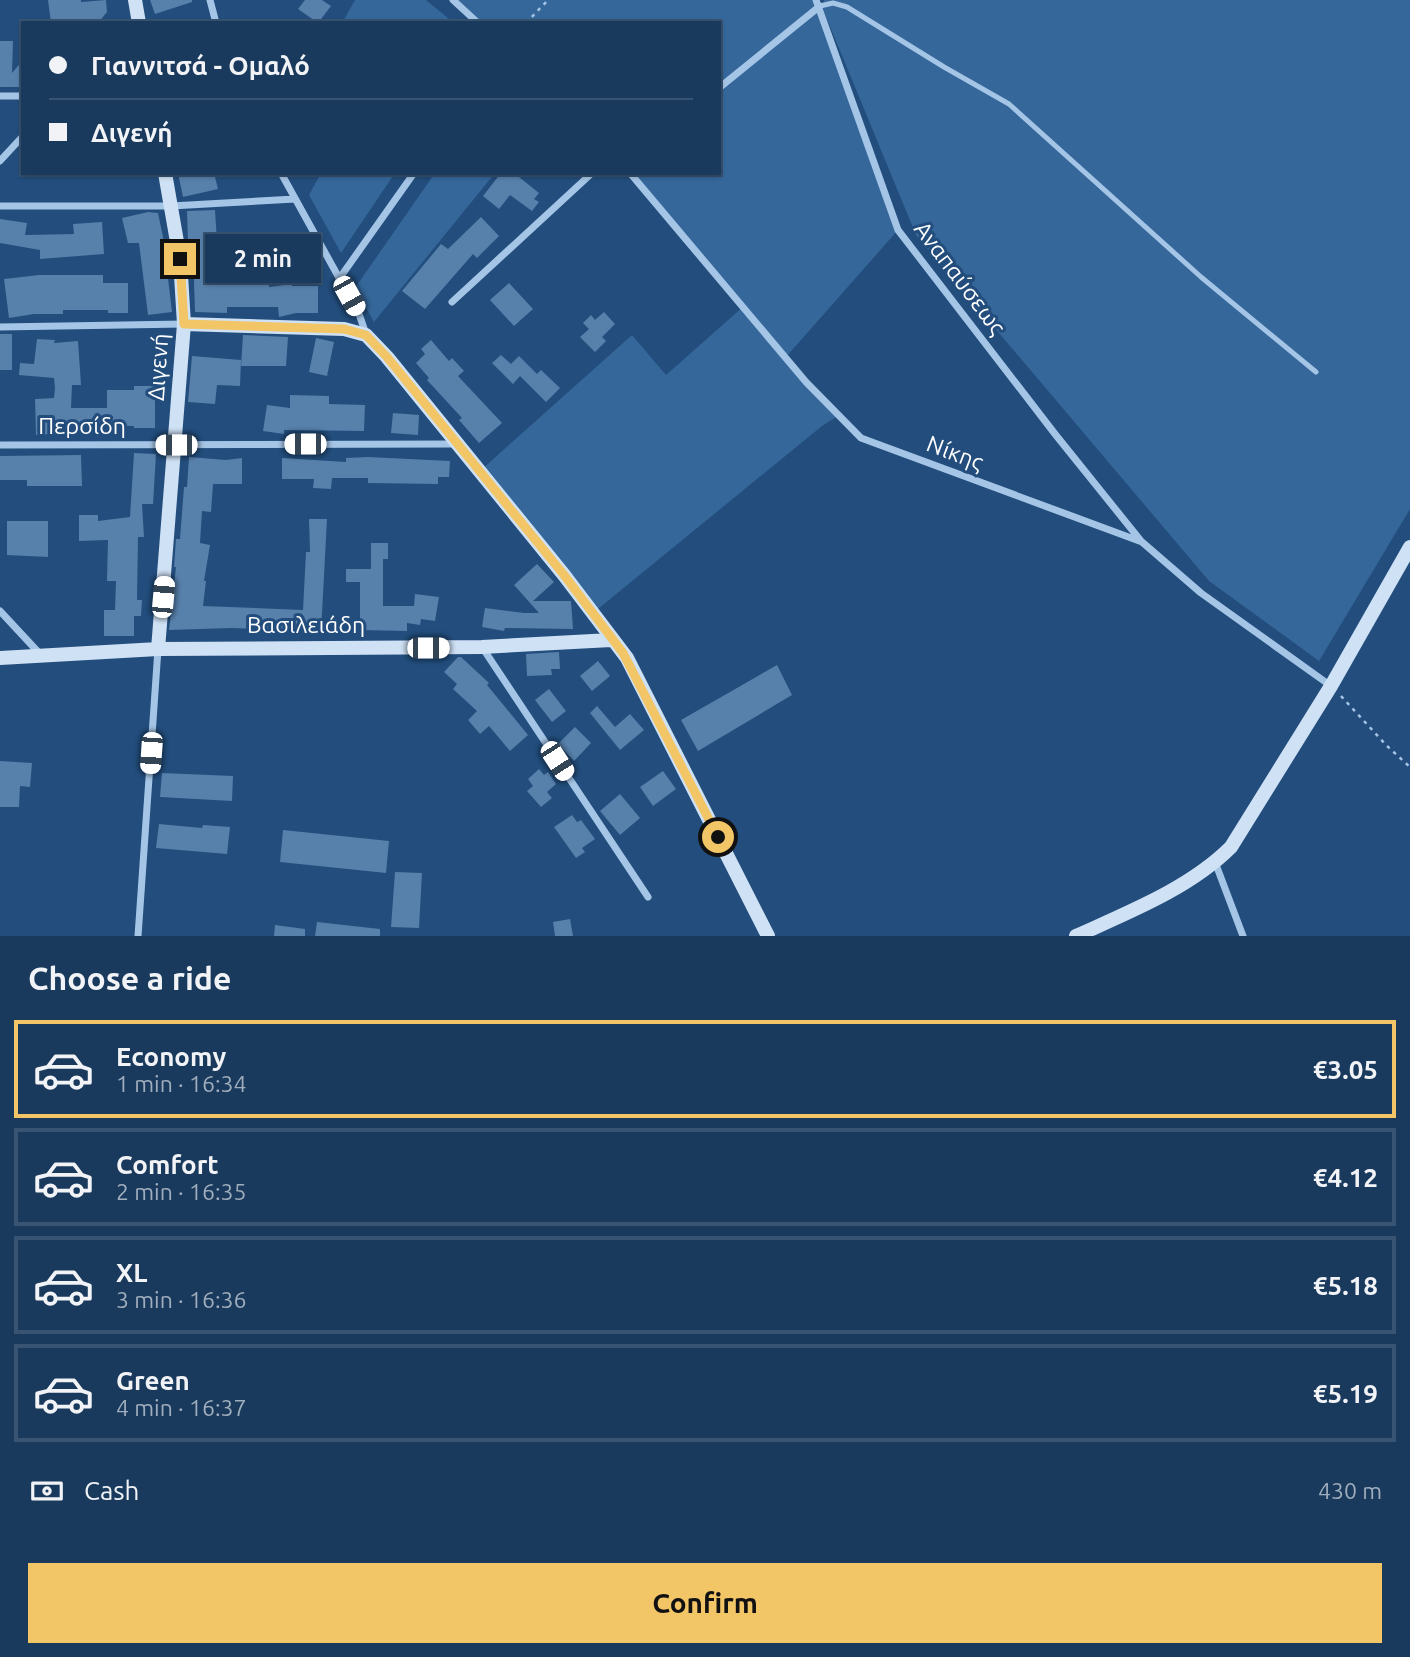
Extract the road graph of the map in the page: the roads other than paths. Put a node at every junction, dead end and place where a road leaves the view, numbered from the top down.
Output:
1 (135, 0) edge
2 (210, 0) edge
3 (453, 0) edge
4 (818, 3) edge
5 (136, 21) edge
6 (215, 21) edge
7 (476, 21) edge
8 (721, 86) edge
9 (0, 96) edge
10 (21, 96) edge
11 (21, 138) edge
12 (0, 161) edge
13 (165, 175) edge
14 (282, 175) edge
15 (413, 175) edge
16 (590, 175) edge
17 (632, 175) edge
18 (295, 200) junction
19 (0, 206) edge
20 (171, 206) junction
21 (339, 279) junction
22 (452, 302) dead end
23 (184, 324) junction
24 (0, 327) edge
25 (366, 335) junction
26 (1316, 372) dead end
27 (459, 444) junction
28 (176, 445) junction
29 (0, 446) edge
30 (1142, 542) junction
31 (1410, 547) edge
32 (0, 611) edge
33 (611, 640) junction
34 (482, 648) junction
35 (158, 649) junction
36 (42, 656) junction
37 (0, 658) edge
38 (1331, 687) junction
39 (1216, 862) junction
40 (648, 897) dead end
41 (138, 936) edge
42 (768, 936) edge
43 (1076, 936) edge
44 (1242, 936) edge

1 - 5 street
2 - 6 street
3 - 7 street
4 - 8 street
4 - 26 lane
4 - 30 street, Αναπαύσεως
9 - 10 street
11 - 12 street
13 - 20 street, Διγενή
14 - 18 street
15 - 21 street
16 - 22 street
17 - 30 street, Νίκης
18 - 20 street
18 - 21 street
19 - 20 street
20 - 23 street, Διγενή
21 - 25 street
23 - 24 street
23 - 25 street
23 - 28 street, Διγενή
25 - 27 street
27 - 28 street, Περσίδη
27 - 33 street
28 - 29 street, Περσίδη
28 - 35 street, Διγενή
30 - 38 street, Νίκης
31 - 38 street
32 - 36 street
33 - 34 street, Βασιλειάδη
33 - 42 street
34 - 35 street, Βασιλειάδη
34 - 40 street
35 - 36 street, Βασιλειάδη
35 - 41 street
36 - 37 street, Βασιλειάδη
38 - 39 street
39 - 43 street
39 - 44 street

